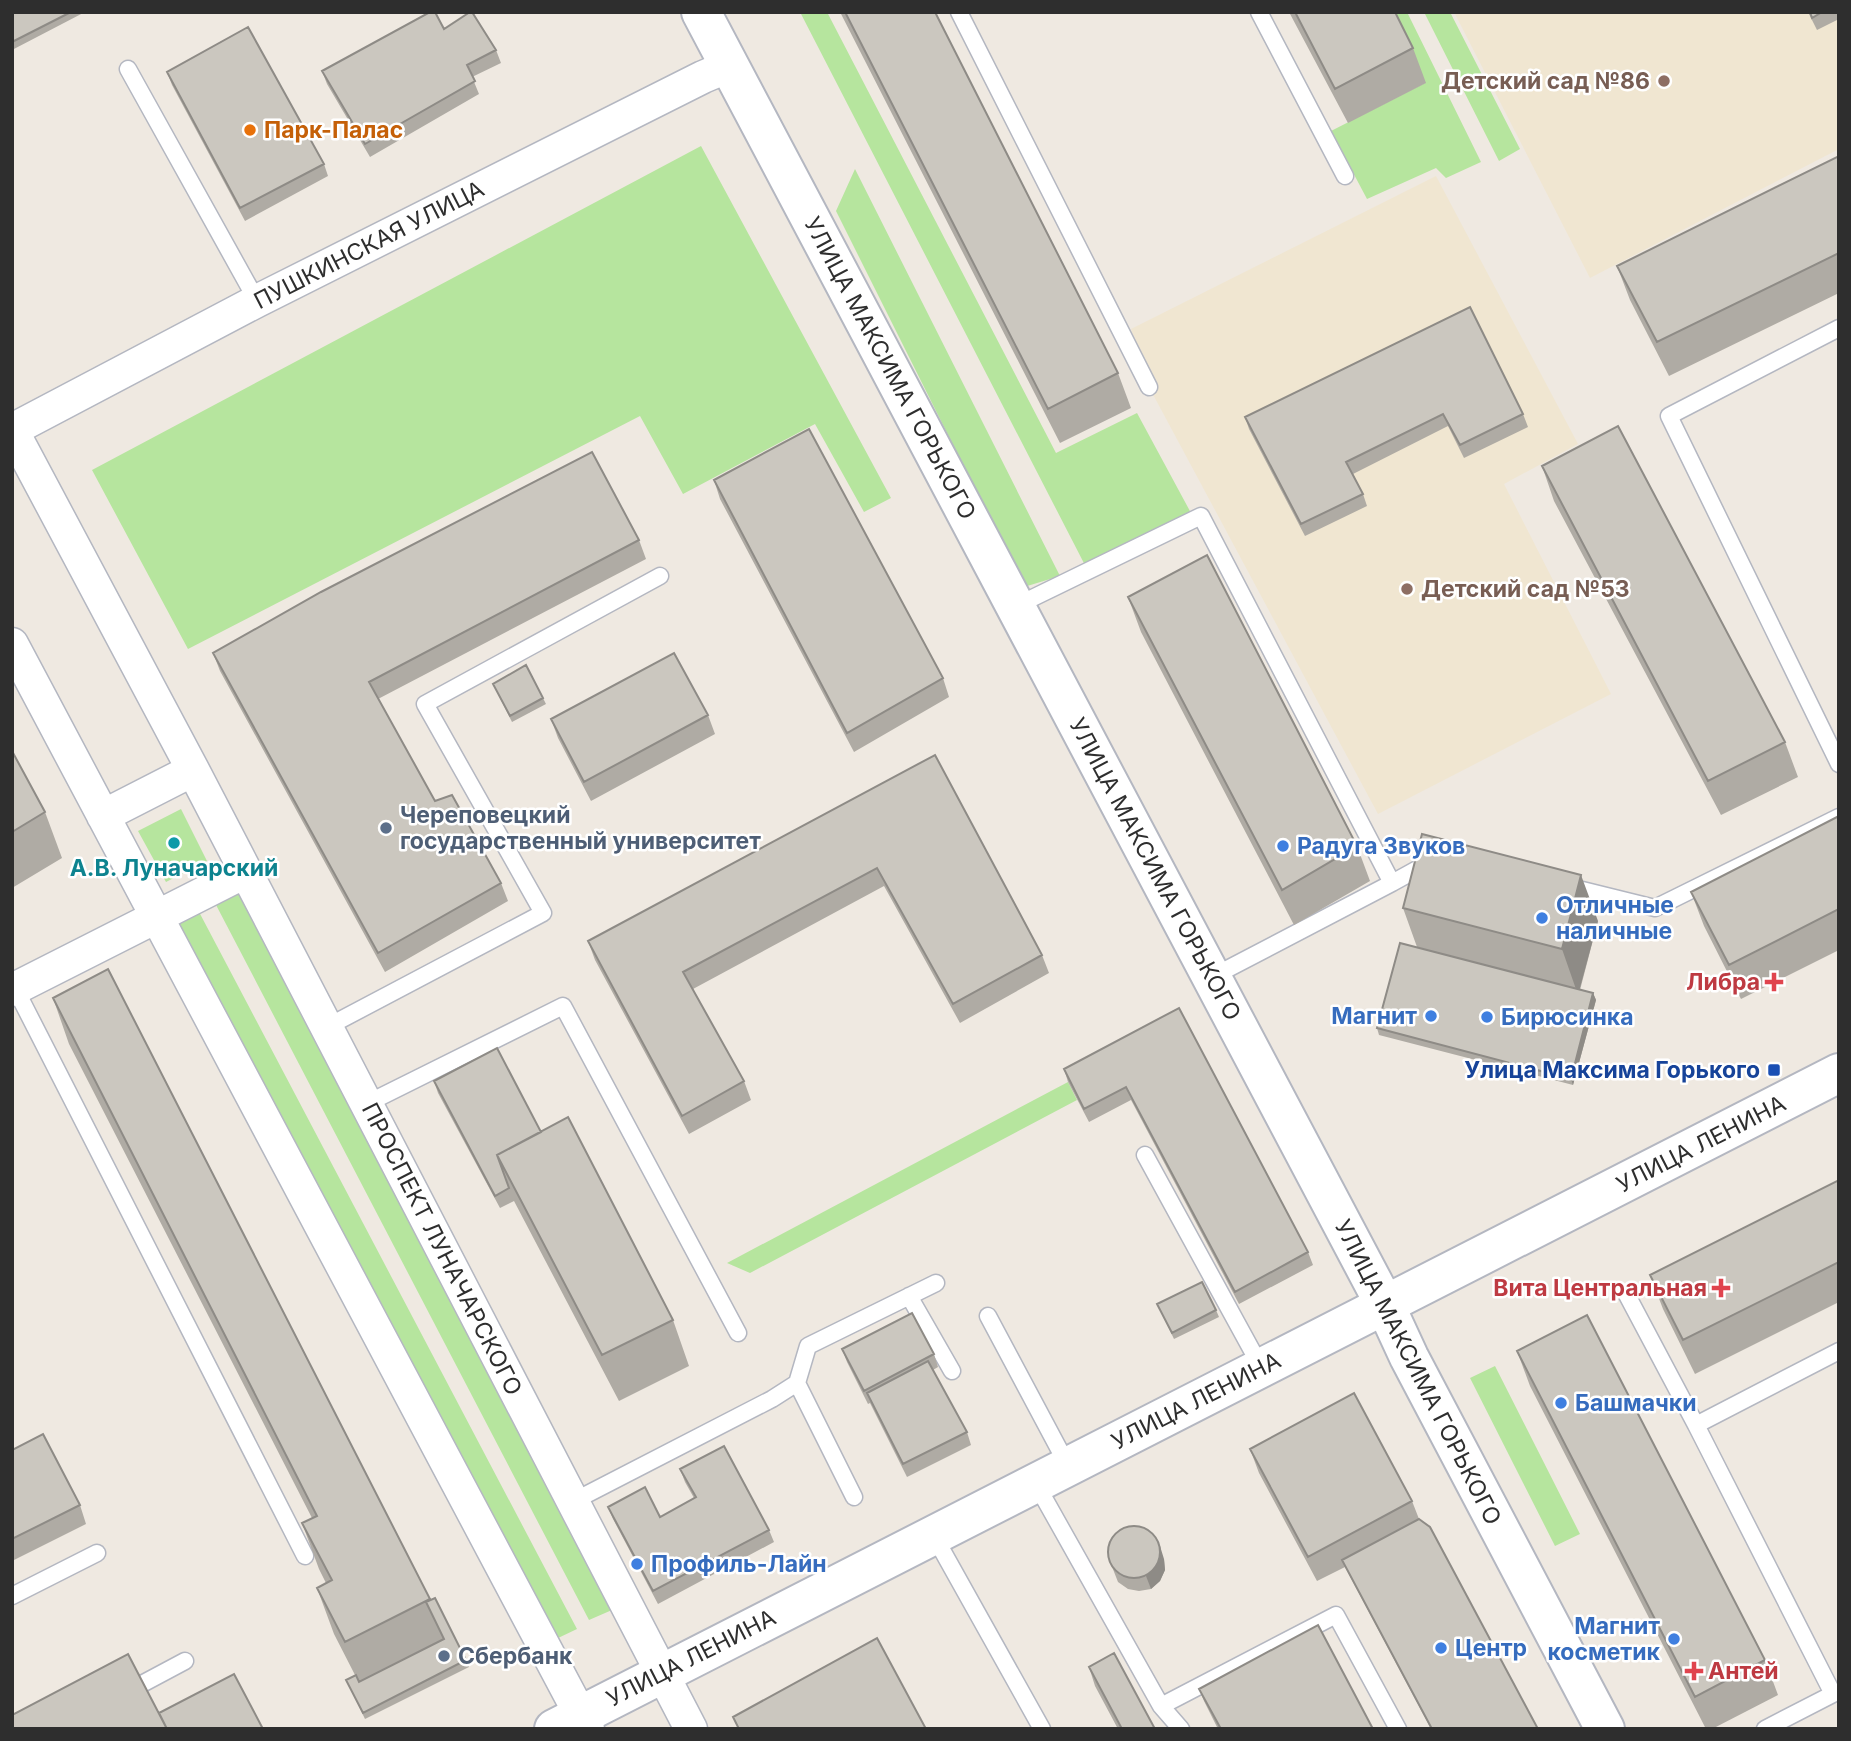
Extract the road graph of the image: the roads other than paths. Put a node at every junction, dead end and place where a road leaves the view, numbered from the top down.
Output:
1 (701, 12) edge
2 (958, 12) edge
3 (1259, 12) edge
4 (729, 66) junction
5 (128, 69) dead end
6 (1345, 176) dead end
7 (257, 301) junction
8 (1839, 328) edge
9 (1149, 387) dead end
10 (12, 430) edge
11 (660, 576) dead end
12 (1016, 606) junction
13 (12, 644) edge
14 (1839, 764) edge
15 (193, 770) junction
16 (103, 816) junction
17 (1839, 817) edge
18 (1443, 856) edge
19 (245, 872) junction
20 (1549, 882) edge
21 (1392, 883) junction
22 (157, 918) junction
23 (1212, 977) junction
24 (13, 987) edge
25 (327, 1027) junction
26 (1839, 1073) edge
27 (366, 1104) junction
28 (1145, 1155) dead end
29 (936, 1283) dead end
30 (1627, 1295) dead end
31 (909, 1296) junction
32 (1385, 1305) junction
33 (988, 1316) dead end
34 (737, 1333) dead end
35 (1839, 1351) edge
36 (1261, 1367) junction
37 (952, 1371) dead end
38 (797, 1384) junction
39 (1696, 1425) junction
40 (1068, 1466) junction
41 (1035, 1482) junction
42 (854, 1497) dead end
43 (572, 1502) junction
44 (933, 1534) junction
45 (96, 1553) dead end
46 (305, 1556) edge
47 (12, 1596) edge
48 (185, 1661) dead end
49 (661, 1673) junction
50 (117, 1698) edge
51 (1161, 1706) junction
52 (574, 1724) edge
53 (691, 1729) edge
54 (1042, 1729) edge
55 (1181, 1729) edge
56 (1398, 1729) edge
57 (1605, 1729) edge
58 (1765, 1729) edge

1 - 4 street, УЛИЦА МАКСИМА ГОРЬКОГО
2 - 9 lane
3 - 6 lane
4 - 7 street, ПУШКИНСКАЯ УЛИЦА
4 - 12 street, УЛИЦА МАКСИМА ГОРЬКОГО
5 - 7 lane
7 - 10 street, ПУШКИНСКАЯ УЛИЦА
8 - 14 lane
10 - 15 street, ПРОСПЕКТ ЛУНАЧАРСКОГО
11 - 25 lane
12 - 21 lane
12 - 23 street, УЛИЦА МАКСИМА ГОРЬКОГО
13 - 16 street
15 - 16 street
15 - 19 street, ПРОСПЕКТ ЛУНАЧАРСКОГО
16 - 22 street
17 - 20 lane
18 - 21 lane
19 - 22 street
19 - 25 street, ПРОСПЕКТ ЛУНАЧАРСКОГО
21 - 23 lane
22 - 24 street
22 - 52 street
23 - 32 street, УЛИЦА МАКСИМА ГОРЬКОГО
24 - 46 lane
25 - 27 street, ПРОСПЕКТ ЛУНАЧАРСКОГО
26 - 32 street, УЛИЦА ЛЕНИНА
27 - 34 lane
27 - 43 street, ПРОСПЕКТ ЛУНАЧАРСКОГО
28 - 36 lane
29 - 31 lane
30 - 39 lane
31 - 37 lane
31 - 38 lane
32 - 36 street, УЛИЦА ЛЕНИНА
32 - 57 street, УЛИЦА МАКСИМА ГОРЬКОГО
33 - 40 lane
35 - 39 lane
36 - 40 street, УЛИЦА ЛЕНИНА
38 - 42 lane
38 - 43 lane
39 - 58 lane
40 - 41 street, УЛИЦА ЛЕНИНА
41 - 44 street, УЛИЦА ЛЕНИНА
41 - 51 lane
43 - 49 street, ПРОСПЕКТ ЛУНАЧАРСКОГО
44 - 49 street, УЛИЦА ЛЕНИНА
44 - 54 lane
45 - 47 lane
48 - 50 lane
49 - 52 street, УЛИЦА ЛЕНИНА
49 - 53 street, ПРОСПЕКТ ЛУНАЧАРСКОГО
51 - 55 lane
51 - 56 lane

